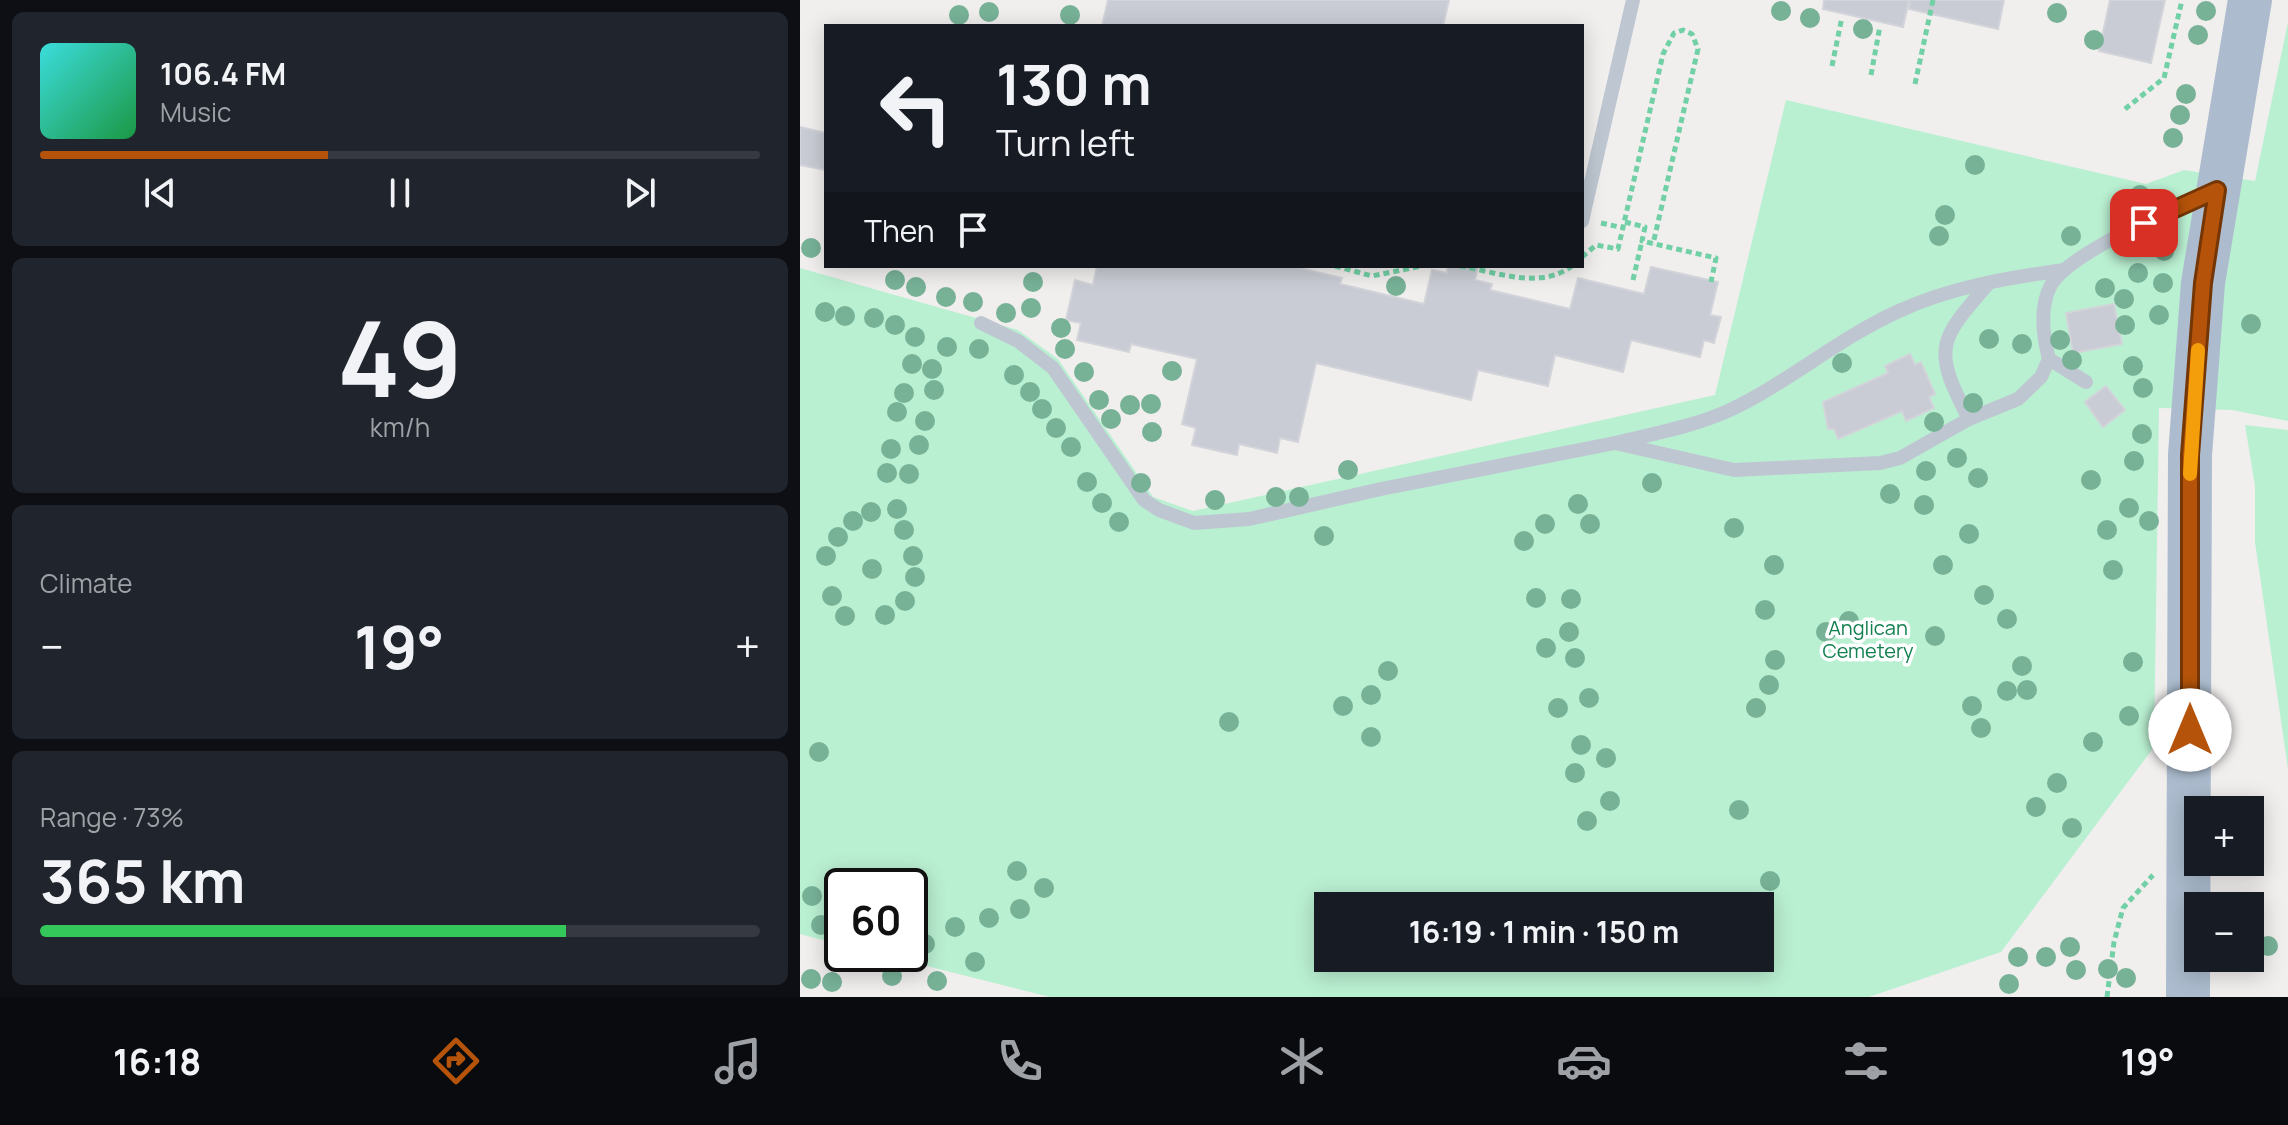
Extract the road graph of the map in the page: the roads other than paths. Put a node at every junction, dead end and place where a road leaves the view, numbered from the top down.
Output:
1 (1633, 0) edge
2 (2250, 0) edge
3 (2217, 190) junction
4 (1584, 212) edge
5 (2064, 270) junction
6 (1989, 282) junction
7 (981, 323) dead end
8 (2049, 359) junction
9 (2086, 382) dead end
10 (1969, 419) junction
11 (1615, 443) junction
12 (2188, 997) edge

1 - 4 lane
2 - 3 main road
3 - 5 lane
3 - 12 main road
5 - 6 lane
5 - 8 lane
6 - 10 lane
6 - 11 lane
7 - 11 lane
8 - 9 lane
8 - 10 lane
10 - 11 lane

